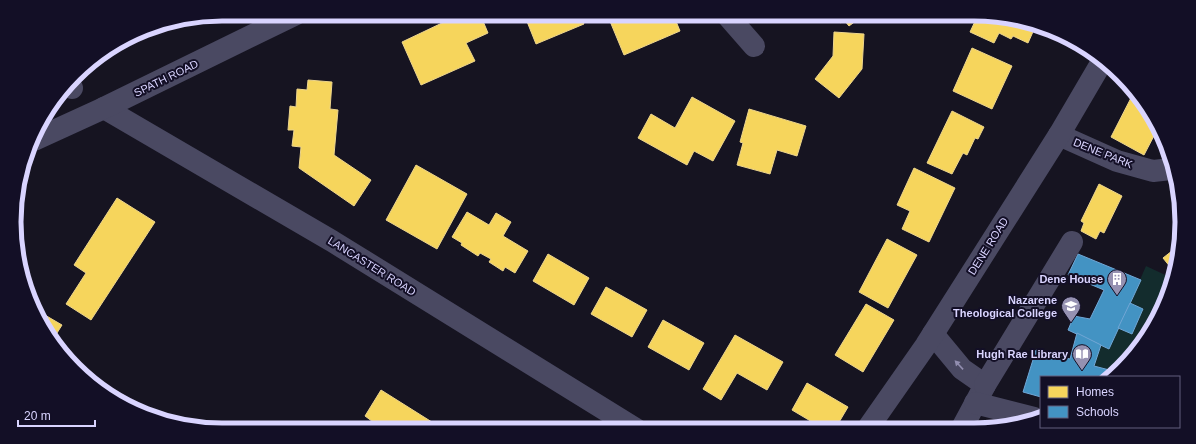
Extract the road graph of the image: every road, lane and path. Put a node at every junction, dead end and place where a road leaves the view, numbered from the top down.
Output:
1 (282, 21) edge
2 (732, 21) edge
3 (754, 46) dead end
4 (1100, 66) edge
5 (104, 108) junction
6 (1059, 135) junction
7 (40, 137) edge
8 (1168, 169) edge
9 (1072, 242) dead end
10 (933, 334) junction
11 (980, 394) junction
12 (1028, 415) edge
13 (626, 423) edge
14 (871, 423) edge
15 (965, 423) edge

1 - 5 street, SPATH ROAD
2 - 3 street
4 - 6 street, DENE ROAD
5 - 7 street, SPATH ROAD
5 - 13 street, LANCASTER ROAD
6 - 8 street, DENE PARK
6 - 10 street, DENE ROAD
9 - 11 street
11 -> 10 street
10 - 14 street, DENE ROAD
11 - 12 street
11 - 15 street

